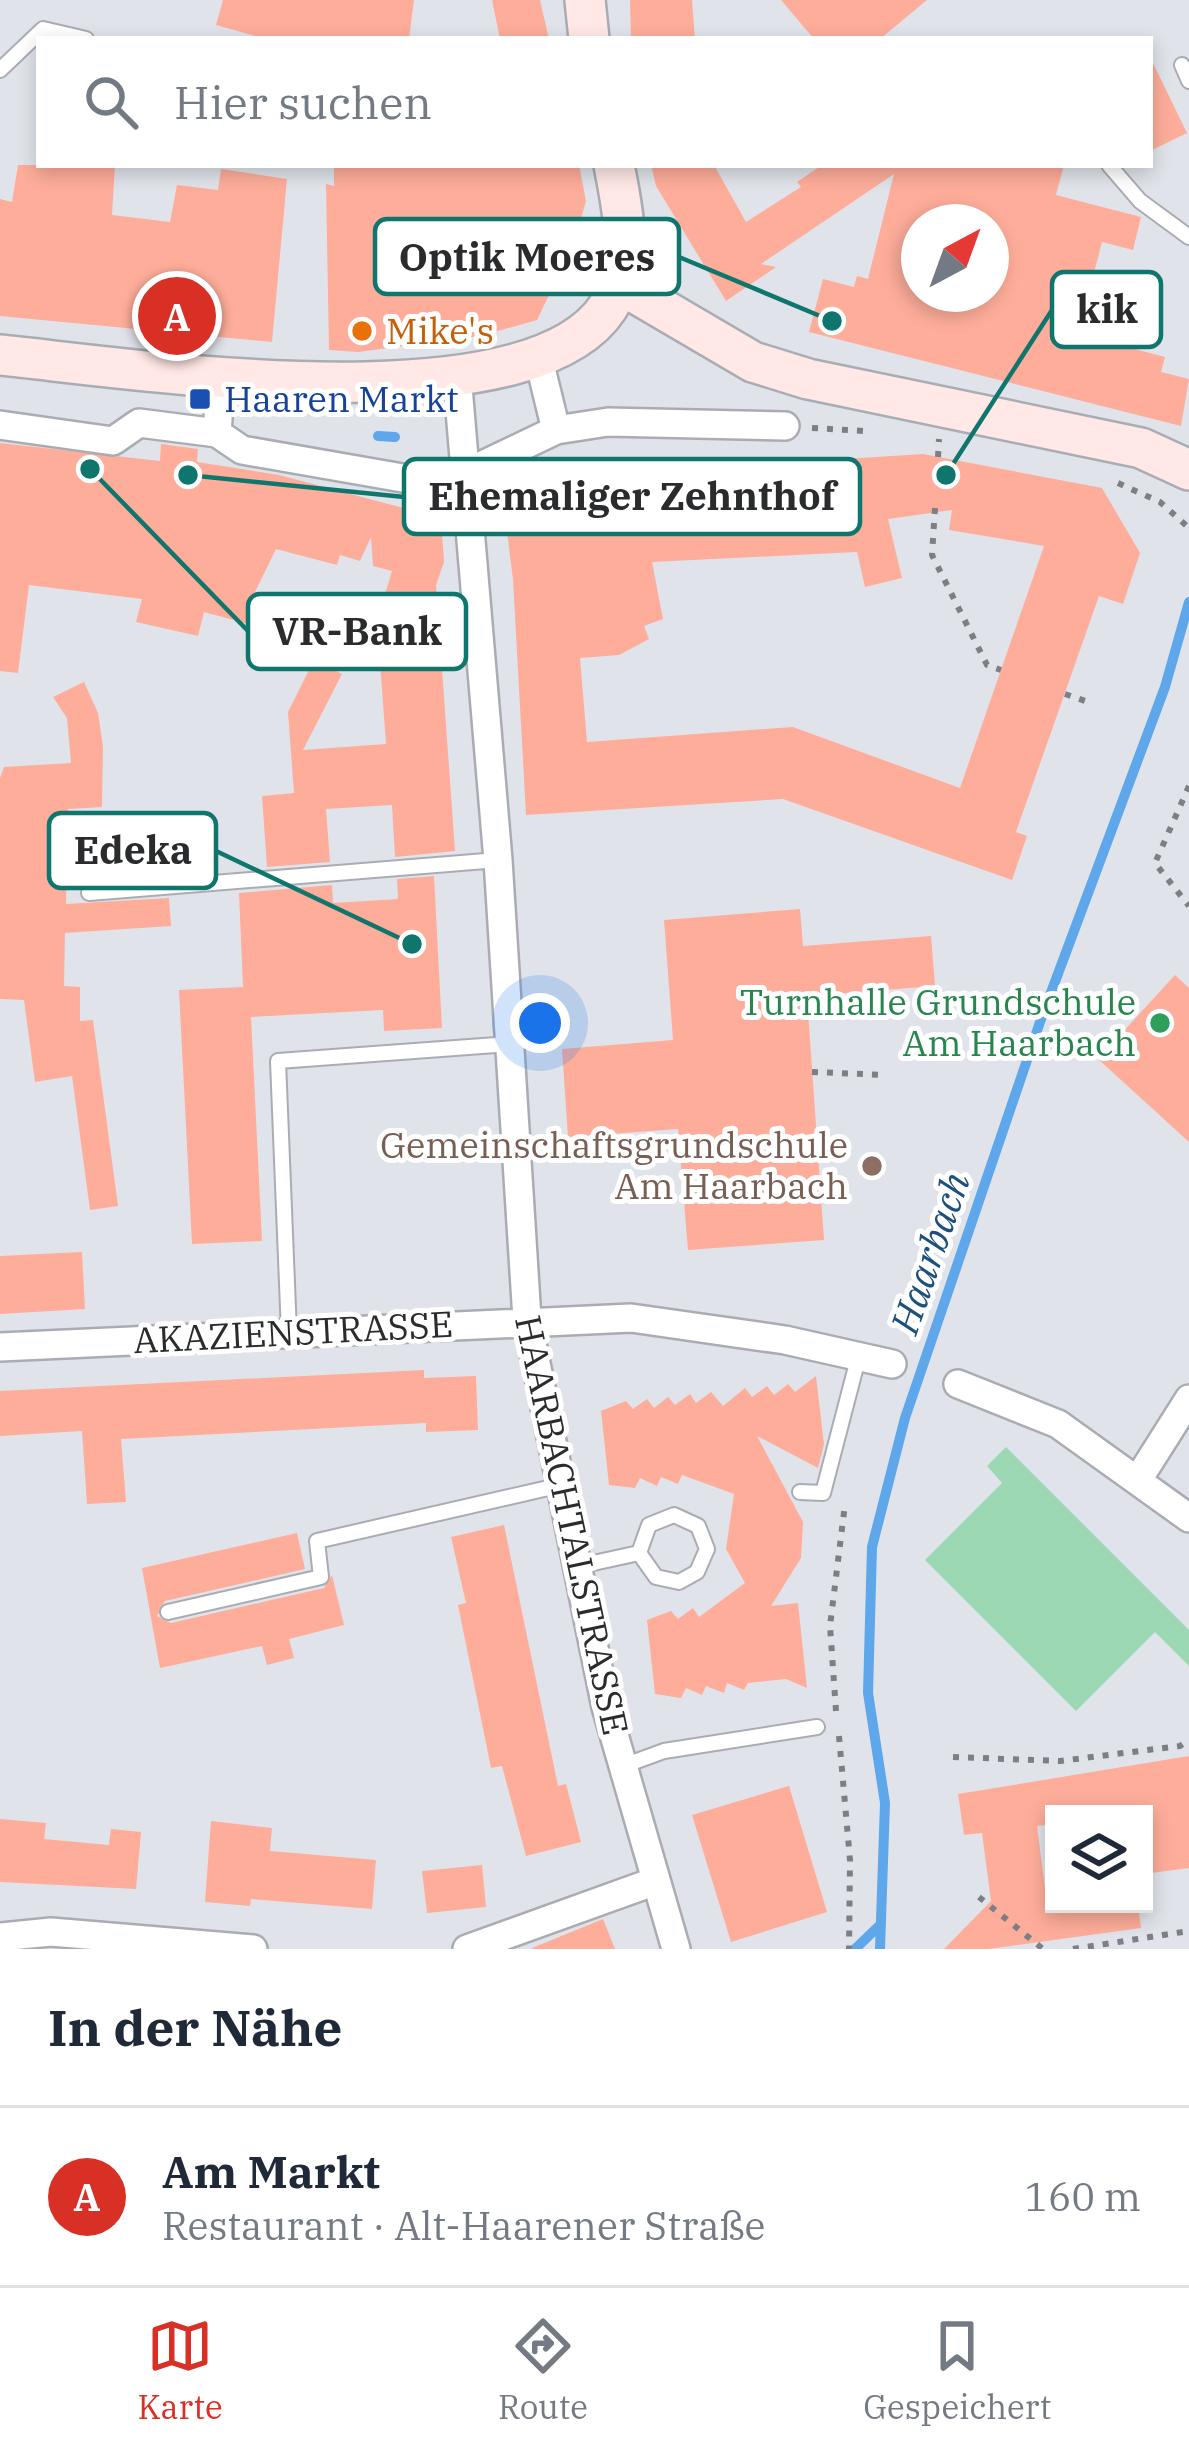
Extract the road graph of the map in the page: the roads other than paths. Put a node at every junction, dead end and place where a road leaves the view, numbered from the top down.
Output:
1 (584, 0) edge
2 (73, 36) edge
3 (590, 36) edge
4 (1182, 65) dead end
5 (0, 70) edge
6 (1189, 81) edge
7 (615, 168) edge
8 (1112, 168) edge
9 (1189, 237) edge
10 (620, 284) junction
11 (0, 355) edge
12 (538, 356) junction
13 (140, 367) junction
14 (221, 375) junction
15 (457, 375) junction
16 (139, 423) junction
17 (0, 425) edge
18 (785, 426) dead end
19 (556, 430) junction
20 (217, 433) junction
21 (1189, 470) edge
22 (464, 474) junction
23 (498, 860) junction
24 (89, 893) dead end
25 (509, 1044) junction
26 (526, 1319) junction
27 (289, 1333) junction
28 (0, 1347) edge
29 (859, 1355) junction
30 (892, 1364) dead end
31 (958, 1384) dead end
32 (1189, 1399) edge
33 (1138, 1478) junction
34 (557, 1486) junction
35 (800, 1492) dead end
36 (1189, 1518) edge
37 (639, 1553) junction
38 (574, 1567) junction
39 (168, 1612) dead end
40 (817, 1727) dead end
41 (622, 1766) junction
42 (653, 1882) junction
43 (0, 1937) edge
44 (253, 1949) edge
45 (467, 1949) edge
46 (676, 1949) edge

1 - 3 main road
2 - 5 lane
4 - 6 lane
7 - 10 main road
8 - 9 lane
10 - 12 main road
10 - 21 main road
11 - 13 main road
12 - 15 main road
12 - 19 street
13 - 14 main road
13 - 16 street
14 - 15 main road
14 - 20 street
15 - 22 street, HAARBACHTALSTRASSE
16 - 17 street
16 - 20 street
18 - 19 street
19 - 22 street
20 - 22 street
22 - 23 street, HAARBACHTALSTRASSE
23 - 24 lane
23 - 25 street, HAARBACHTALSTRASSE
25 - 26 street, HAARBACHTALSTRASSE
25 - 27 lane
26 - 27 street, AKAZIENSTRASSE
26 - 29 street, AKAZIENSTRASSE
26 - 34 street, HAARBACHTALSTRASSE
27 - 28 street, AKAZIENSTRASSE
29 - 30 street, AKAZIENSTRASSE
29 - 35 lane
31 - 33 street
32 - 33 street
33 - 36 street
34 - 38 street, HAARBACHTALSTRASSE
34 - 39 lane
37 - 37 lane
37 - 38 lane
38 - 41 street, HAARBACHTALSTRASSE
40 - 41 lane
41 - 42 street, HAARBACHTALSTRASSE
42 - 45 street
42 - 46 street, HAARBACHTALSTRASSE
43 - 44 street

